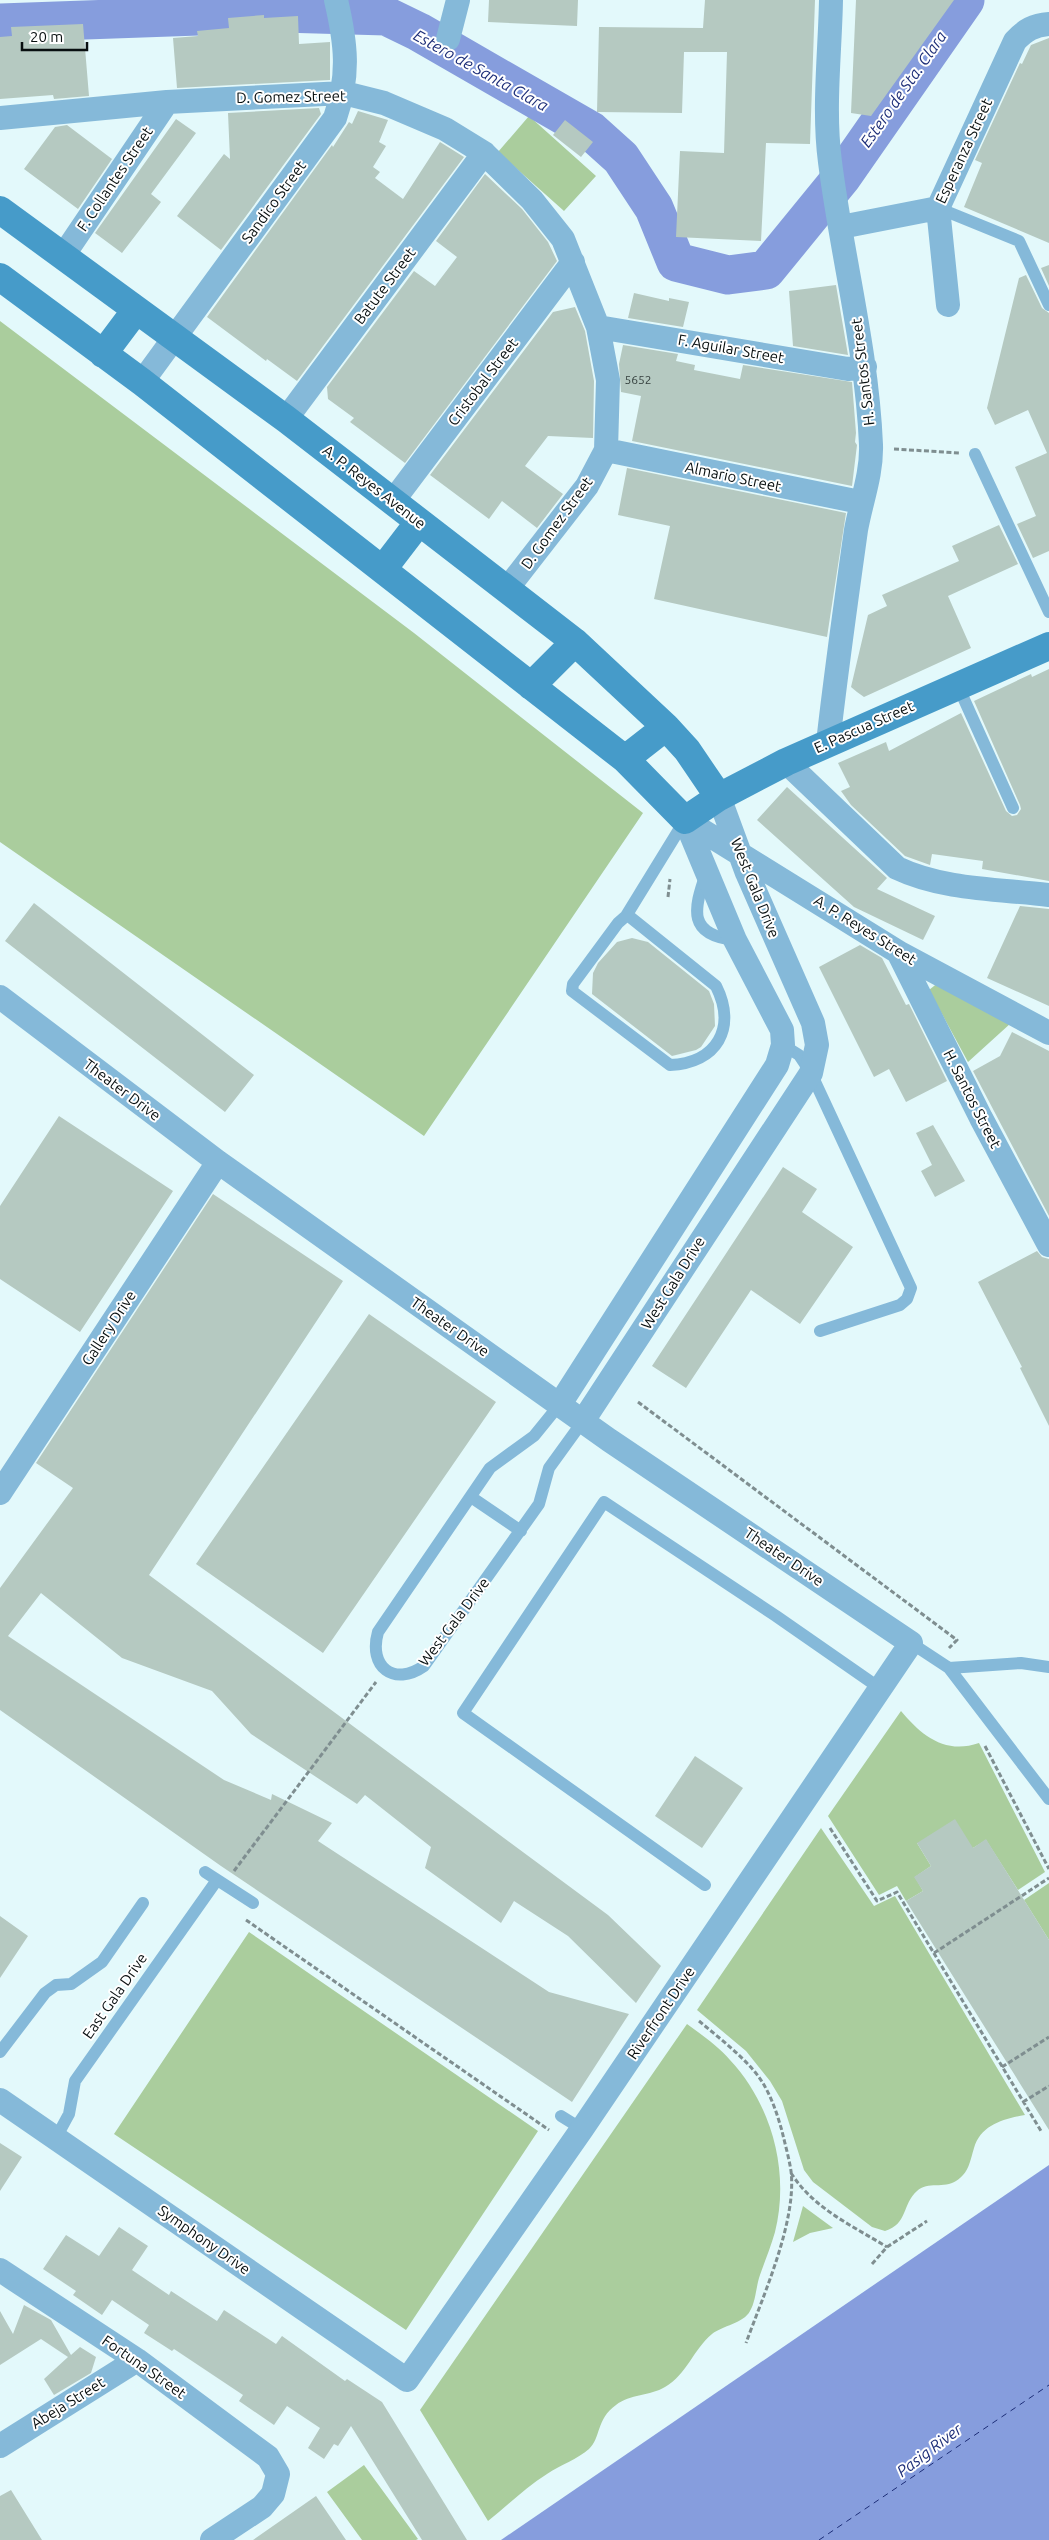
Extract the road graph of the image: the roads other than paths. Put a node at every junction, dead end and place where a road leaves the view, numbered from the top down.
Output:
1 (336, 0) edge
2 (458, 0) edge
3 (831, 0) edge
4 (1049, 24) edge
5 (448, 39) dead end
6 (344, 93) junction
7 (167, 102) junction
8 (0, 118) edge
9 (484, 153) junction
10 (938, 208) junction
11 (0, 210) edge
12 (841, 227) junction
13 (63, 256) junction
14 (573, 262) junction
15 (1, 279) edge
16 (948, 305) dead end
17 (1049, 306) edge
18 (136, 310) junction
19 (598, 327) junction
20 (175, 339) junction
21 (103, 354) junction
22 (864, 367) junction
23 (142, 382) junction
24 (286, 419) junction
25 (606, 450) junction
26 (975, 454) road end
27 (393, 501) junction
28 (860, 502) junction
29 (419, 522) junction
30 (383, 569) junction
31 (507, 589) junction
32 (1049, 612) edge
33 (575, 642) junction
34 (1049, 646) edge
35 (531, 686) junction
36 (958, 686) junction
37 (666, 727) junction
38 (828, 743) junction
39 (625, 759) junction
40 (793, 759) junction
41 (719, 797) junction
42 (1013, 808) dead end
43 (685, 820) junction
44 (739, 852) junction
45 (1049, 896) edge
46 (626, 916) junction
47 (898, 952) junction
48 (0, 997) edge
49 (1049, 1033) edge
50 (783, 1044) junction
51 (811, 1073) junction
52 (218, 1162) junction
53 (709, 1169) junction
54 (736, 1186) junction
55 (668, 1234) junction
56 (1049, 1245) edge
57 (694, 1251) junction
58 (820, 1331) dead end
59 (560, 1404) junction
60 (583, 1421) junction
61 (0, 1493) edge
62 (470, 1497) junction
63 (521, 1531) junction
64 (911, 1642) junction
65 (1049, 1667) edge
66 (949, 1668) junction
67 (880, 1689) junction
68 (1049, 1799) edge
69 (205, 1872) dead end
70 (216, 1880) junction
71 (705, 1885) dead end
72 (143, 1902) dead end
73 (254, 1903) dead end
74 (0, 2052) edge
75 (0, 2100) edge
76 (562, 2116) dead end
77 (582, 2128) junction
78 (56, 2138) junction
79 (0, 2270) edge
80 (137, 2360) junction
81 (407, 2380) joint
82 (0, 2446) edge
83 (212, 2540) edge

1 - 6 street, Sandico Street
2 - 5 street
3 - 12 street, H. Santos Street
4 - 10 street, Esperanza Street
6 - 7 street, D. Gomez Street
6 - 9 street, D. Gomez Street
6 - 20 street, Sandico Street
7 - 8 street, D. Gomez Street
7 - 13 street, F. Collantes Street
9 - 14 street, D. Gomez Street
9 - 24 street, Batute Street
10 - 12 street
10 - 16 street, Esperanza Street
10 - 17 lane
11 - 13 street, A. P. Reyes Avenue
12 - 22 street, H. Santos Street
13 - 18 street, A. P. Reyes Avenue
14 - 19 street, D. Gomez Street
14 - 27 street, Cristobal Street
15 - 21 street
18 - 20 street, A. P. Reyes Avenue
18 - 21 street
19 - 22 street, F. Aguilar Street
19 - 25 street, D. Gomez Street
20 - 23 street, Sandico Street
20 - 24 street, A. P. Reyes Avenue
21 - 23 street
22 - 28 street, H. Santos Street
23 - 30 street
24 - 27 street, A. P. Reyes Avenue
25 - 28 street, Almario Street
25 - 31 street, D. Gomez Street
26 - 32 lane
27 - 29 street, A. P. Reyes Avenue
28 - 38 street, H. Santos Street
29 - 30 street
29 - 31 street, A. P. Reyes Avenue
30 - 35 street
31 - 33 street, A. P. Reyes Avenue
33 - 35 street
33 - 37 street, A. P. Reyes Avenue
34 - 36 street, E. Pascua Street
35 - 39 street
36 - 38 street, E. Pascua Street
36 - 42 lane
37 - 39 street
37 - 41 street, A. P. Reyes Avenue
38 - 40 street, E. Pascua Street
39 - 43 street
40 - 41 street, E. Pascua Street
40 - 45 street
41 - 43 street, E. Pascua Street
41 - 44 street, West Gala Drive
43 - 44 street, A. P. Reyes Street
43 - 46 lane
43 - 50 street
44 - 47 street, A. P. Reyes Street
44 - 51 street, West Gala Drive
46 - 46 lane
47 - 49 street, A. P. Reyes Street
47 - 56 street, H. Santos Street
48 - 52 street, Theater Drive
50 - 51 lane
50 - 53 street, West Gala Drive
51 - 54 street, West Gala Drive
51 - 58 lane
52 - 59 street, Theater Drive
52 - 61 street, Gallery Drive
53 - 54 street
53 - 55 street, West Gala Drive
54 - 57 street, West Gala Drive
55 - 57 street
55 - 59 street, West Gala Drive
57 - 60 street, West Gala Drive
59 - 60 street, Theater Drive
59 - 62 lane, West Gala Drive
60 - 63 lane, West Gala Drive
60 - 64 street, Theater Drive
62 - 63 lane
62 - 63 lane, West Gala Drive
64 - 66 lane
64 - 67 street, Riverfront Drive
65 - 66 lane
66 - 68 lane
67 - 71 lane
67 - 77 street, Riverfront Drive
69 - 70 lane
70 - 73 lane
70 - 78 lane, East Gala Drive
72 - 74 lane
75 - 78 street, Symphony Drive
76 - 77 lane
77 - 81 street, Riverfront Drive
78 - 81 street, Symphony Drive
79 - 80 street, Fortuna Street
80 - 82 street, Abeja Street
80 - 83 street, Fortuna Street

